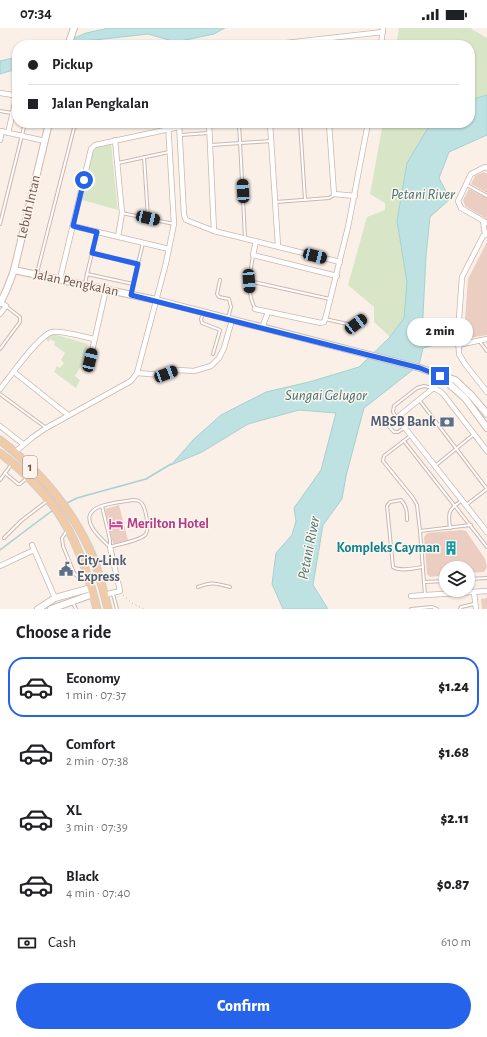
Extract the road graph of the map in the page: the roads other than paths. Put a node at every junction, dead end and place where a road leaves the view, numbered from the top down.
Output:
1 (383, 30) edge
2 (323, 39) joint
3 (317, 40) edge
4 (382, 40) edge
5 (0, 93) edge
6 (12, 95) edge
7 (0, 111) edge
8 (12, 113) joint
9 (23, 128) edge
10 (48, 128) edge
11 (74, 128) edge
12 (161, 128) edge
13 (169, 128) edge
14 (179, 128) edge
15 (210, 128) edge
16 (239, 128) edge
17 (270, 128) edge
18 (300, 128) edge
19 (329, 128) edge
20 (367, 128) edge
21 (1, 131) edge
22 (8, 133) junction
23 (210, 133) junction
24 (180, 135) junction
25 (21, 136) junction
26 (0, 140) edge
27 (116, 140) junction
28 (45, 141) junction
29 (270, 141) junction
30 (240, 143) junction
31 (210, 145) junction
32 (170, 152) junction
33 (144, 157) junction
34 (118, 163) junction
35 (487, 168) edge
36 (466, 184) junction
37 (334, 194) junction
38 (355, 196) junction
39 (487, 196) edge
40 (305, 200) junction
41 (274, 202) junction
42 (122, 213) junction
43 (148, 218) junction
44 (485, 222) edge
45 (0, 224) edge
46 (174, 224) junction
47 (73, 226) junction
48 (214, 231) junction
49 (97, 232) junction
50 (486, 234) edge
51 (118, 237) junction
52 (245, 238) junction
53 (256, 241) junction
54 (143, 243) junction
55 (278, 246) junction
56 (169, 249) junction
57 (92, 253) junction
58 (253, 255) junction
59 (340, 262) junction
60 (138, 264) junction
61 (14, 270) junction
62 (37, 274) junction
63 (87, 274) junction
64 (336, 276) junction
65 (60, 279) junction
66 (220, 280) dead end
67 (249, 281) junction
68 (133, 284) junction
69 (85, 285) junction
70 (106, 289) junction
71 (5, 290) junction
72 (0, 295) edge
73 (131, 295) junction
74 (331, 299) junction
75 (156, 300) junction
76 (2, 304) edge
77 (255, 308) joint
78 (268, 312) junction
79 (204, 313) junction
80 (0, 314) edge
81 (230, 319) junction
82 (325, 319) junction
83 (364, 319) dead end
84 (262, 328) junction
85 (94, 339) junction
86 (487, 339) edge
87 (479, 341) junction
88 (458, 345) junction
89 (0, 349) edge
90 (487, 351) edge
91 (213, 354) dead end
92 (90, 360) dead end
93 (14, 372) junction
94 (137, 373) junction
95 (440, 376) junction
96 (434, 388) junction
97 (0, 389) edge
98 (487, 392) edge
99 (0, 394) edge
100 (419, 400) junction
101 (487, 414) edge
102 (68, 415) junction
103 (398, 419) junction
104 (385, 422) dead end
105 (0, 426) edge
106 (46, 428) junction
107 (404, 428) junction
108 (487, 428) edge
109 (474, 434) junction
110 (411, 435) junction
111 (0, 440) edge
112 (403, 441) junction
113 (23, 444) junction
114 (456, 449) junction
115 (487, 451) edge
116 (15, 452) junction
117 (0, 453) edge
118 (12, 462) junction
119 (435, 466) junction
120 (5, 473) junction
121 (28, 477) junction
122 (0, 480) edge
123 (487, 489) edge
124 (462, 500) junction
125 (49, 501) junction
126 (455, 505) junction
127 (466, 505) junction
128 (102, 506) junction
129 (407, 520) dead end
130 (471, 525) junction
131 (450, 528) junction
132 (70, 530) junction
133 (420, 531) junction
134 (487, 532) edge
135 (4, 538) dead end
136 (110, 547) junction
137 (487, 547) edge
138 (90, 549) junction
139 (0, 566) edge
140 (423, 567) junction
141 (89, 578) junction
142 (487, 578) edge
143 (475, 579) edge
144 (439, 581) edge
145 (424, 582) junction
146 (198, 587) dead end
147 (230, 587) dead end
148 (93, 590) junction
149 (487, 591) edge
150 (475, 592) edge
151 (112, 593) junction
152 (439, 594) edge
153 (104, 595) junction
154 (425, 595) junction
155 (411, 596) dead end
156 (55, 598) junction
157 (72, 600) junction
158 (476, 606) edge
159 (38, 609) edge
160 (51, 609) edge
161 (76, 609) edge
162 (97, 609) edge
163 (104, 609) edge
164 (108, 609) edge
165 (116, 609) edge
166 (411, 609) edge
167 (437, 609) edge
168 (460, 609) edge

1 - 2 street
1 - 4 street
2 - 3 street
5 - 6 street
7 - 8 lane
8 - 22 street
9 - 25 lane
10 - 28 main road, Lebuh Intan
11 - 62 lane
12 - 27 street
13 - 32 street
14 - 24 street
15 - 23 street
16 - 30 lane
17 - 29 street
18 - 40 lane
19 - 37 street
20 - 38 street
21 - 22 street
21 - 26 street
22 - 25 street
23 - 24 lane
23 - 31 street
24 - 48 street
25 - 28 street
25 - 45 lane
27 - 34 street
27 - 47 street
28 - 61 main road, Lebuh Intan
29 - 30 lane
29 - 41 street
30 - 31 lane
30 - 52 lane
31 - 48 street
32 - 33 lane
32 - 46 street
33 - 34 lane
33 - 43 lane
34 - 42 street
35 - 36 street
36 - 39 lane
36 - 44 street
37 - 38 street
37 - 40 lane
38 - 59 street
40 - 41 lane
41 - 55 street
42 - 43 lane
42 - 51 street
43 - 46 lane
44 - 50 street
46 - 56 street
47 - 49 street
47 - 65 street
48 - 52 street
49 - 51 street
49 - 57 lane
50 - 88 street
51 - 54 street
52 - 53 street
53 - 55 street
53 - 58 street
54 - 56 street
54 - 60 lane
55 - 59 street
56 - 75 street
57 - 60 lane
57 - 63 lane
58 - 64 street
58 - 67 lane
59 - 64 street
60 - 68 lane
61 - 62 main road, Jalan Pengkalan
61 - 71 main road, Lebuh Intan
62 - 65 main road, Jalan Pengkalan
63 - 68 lane
63 - 69 lane
64 - 74 street
65 - 69 main road, Jalan Pengkalan
66 - 81 lane
67 - 74 lane
67 - 77 lane
68 - 73 lane
69 - 70 main road, Jalan Pengkalan
70 - 73 main road, Jalan Pengkalan
70 - 85 street
71 - 72 main road, Lebuh Intan
71 - 76 main road, Lebuh Intan
73 - 75 main road, Jalan Pengkalan
74 - 82 street
75 - 79 main road, Jalan Pengkalan
75 - 94 street
76 - 80 street
76 - 89 lane
77 - 78 street
78 - 82 street
78 - 84 street
79 - 81 main road, Jalan Pengkalan
79 - 91 lane
81 - 84 main road, Jalan Pengkalan
81 - 94 street
82 - 83 lane
84 - 95 main road, Jalan Pengkalan
85 - 92 street
85 - 93 street
86 - 87 street
87 - 88 street
87 - 90 lane
88 - 98 street
93 - 97 street
93 - 102 street
94 - 102 street
95 - 101 main road, Jalan Pengkalan
95 - 108 main road, Jalan Pengkalan
96 - 100 street
96 - 103 lane
96 - 109 street
99 - 106 lane
100 - 103 street
100 - 114 lane
102 - 106 street
103 - 107 street
104 - 107 lane
105 - 113 street
106 - 113 street
107 - 110 street
109 - 114 lane
109 - 115 street
110 - 112 lane
110 - 119 street
111 - 116 main road, 1
112 - 126 lane
112 - 133 lane
113 - 116 street
114 - 119 lane
114 - 123 lane
116 - 138 main road, 1
117 - 118 main road, 1
118 - 120 lane
118 - 121 main road, 1
119 - 124 street
120 - 121 lane
120 - 122 lane
121 - 125 main road, 1
123 - 127 lane
124 - 126 lane
124 - 127 street
125 - 132 main road, 1
125 - 135 lane
126 - 130 lane
126 - 131 lane
127 - 134 street
128 - 136 lane
128 - 136 lane
128 - 136 lane
129 - 140 lane
130 - 131 lane
130 - 137 lane
131 - 133 lane
132 - 141 main road, 1
132 - 141 lane
133 - 140 lane
136 - 151 street
138 - 148 main road
138 - 153 main road, 1
139 - 156 street
140 - 145 lane
141 - 148 main road, 1
142 - 143 lane
144 - 145 lane
145 - 154 lane
146 - 147 lane
148 - 156 main road
148 - 157 main road
148 - 162 main road, 1
148 - 163 main road
149 - 150 street
151 - 153 street
151 - 165 lane
152 - 154 street
153 - 164 main road, 1
154 - 155 street
156 - 159 main road
157 - 160 main road
157 - 161 lane
158 - 168 lane
166 - 167 lane

